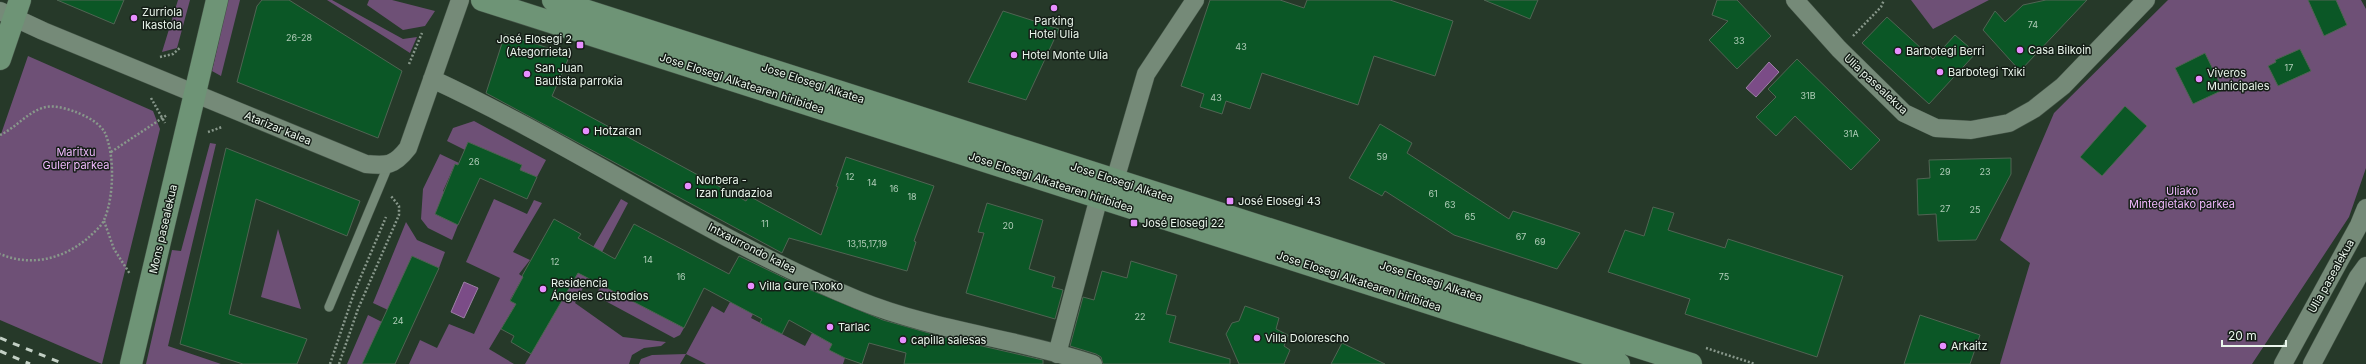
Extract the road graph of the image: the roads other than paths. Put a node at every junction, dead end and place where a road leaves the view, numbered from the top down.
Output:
1 (217, 0) edge
2 (460, 0) edge
3 (482, 0) edge
4 (553, 0) edge
5 (1195, 0) edge
6 (1795, 0) edge
7 (2146, 0) edge
8 (11, 9) edge
9 (0, 59) edge
10 (432, 79) junction
11 (195, 93) junction
12 (388, 166) junction
13 (1115, 180) junction
14 (1098, 197) junction
15 (2366, 208) edge
16 (2366, 266) edge
17 (329, 307) dead end
18 (1057, 354) junction
19 (131, 364) edge
20 (1093, 364) edge
21 (1619, 364) edge
22 (1691, 364) edge
23 (2283, 364) edge
24 (2312, 364) edge

1 - 11 main road, Mons pasealekua
2 - 10 street
3 - 14 main road, Jose Elosegi Alkatearen hiribidea
4 - 13 main road, Jose Elosegi Alkatea
5 - 13 street
6 - 7 street, Ulia pasealekua
8 - 9 main road
8 - 11 street, Atarizar kalea
10 - 12 street
10 - 18 street, Intxaurrondo kalea
11 - 12 street, Atarizar kalea
11 - 19 main road, Mons pasealekua
12 - 17 lane
13 - 22 main road, Jose Elosegi Alkatea
14 - 18 street
14 - 21 main road, Jose Elosegi Alkatearen hiribidea
15 - 23 street, Ulia pasealekua
16 - 24 street
18 - 20 street, Intxaurrondo kalea

